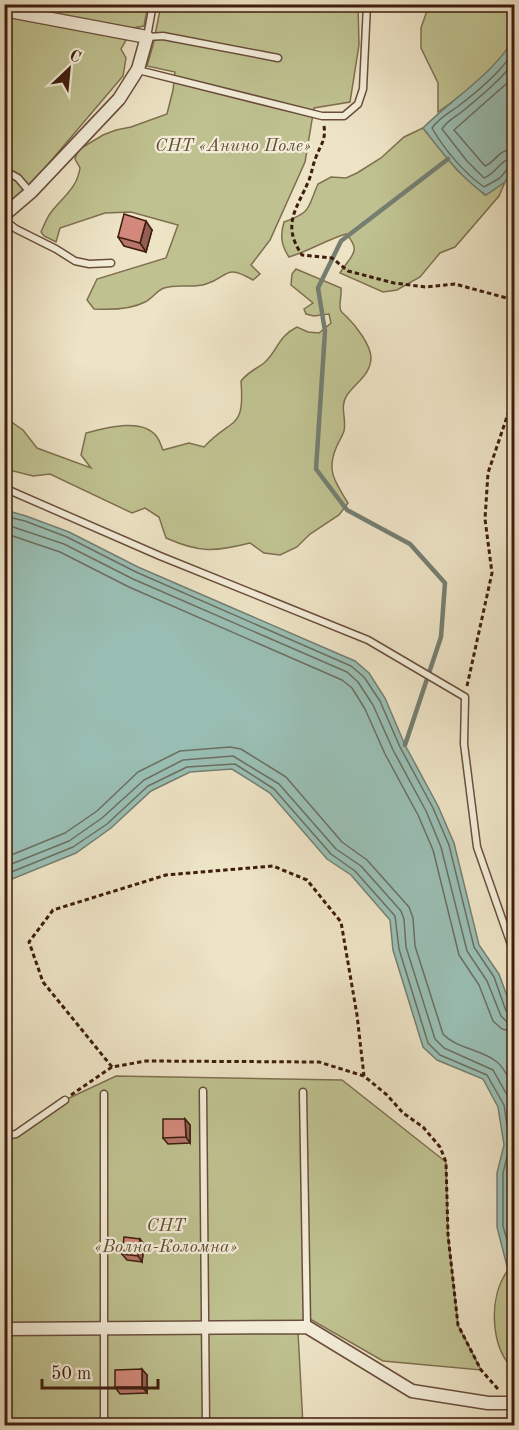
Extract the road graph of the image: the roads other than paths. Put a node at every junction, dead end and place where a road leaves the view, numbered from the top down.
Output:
1 (153, 4) edge
2 (367, 4) edge
3 (4, 10) edge
4 (147, 37) junction
5 (278, 58) dead end
6 (138, 69) junction
7 (4, 171) edge
8 (31, 192) junction
9 (4, 218) edge
10 (111, 263) dead end
11 (4, 488) edge
12 (514, 953) edge
13 (203, 1091) dead end
14 (303, 1092) dead end
15 (104, 1094) dead end
16 (65, 1100) road end
17 (4, 1136) edge
18 (6, 1219) dead end
19 (4, 1278) edge
20 (205, 1327) junction
21 (307, 1327) junction
22 (104, 1328) junction
23 (4, 1329) edge
24 (514, 1403) edge
25 (104, 1425) edge
26 (206, 1425) edge

1 - 4 lane
2 - 6 lane
3 - 4 street
4 - 5 lane
4 - 6 street
6 - 8 street
7 - 8 lane
8 - 9 street
9 - 10 lane
11 - 12 lane
13 - 20 lane
14 - 21 lane
15 - 22 lane
16 - 17 lane
18 - 19 lane
20 - 21 street
20 - 22 street
20 - 26 lane
21 - 24 street
22 - 23 street
22 - 25 lane

